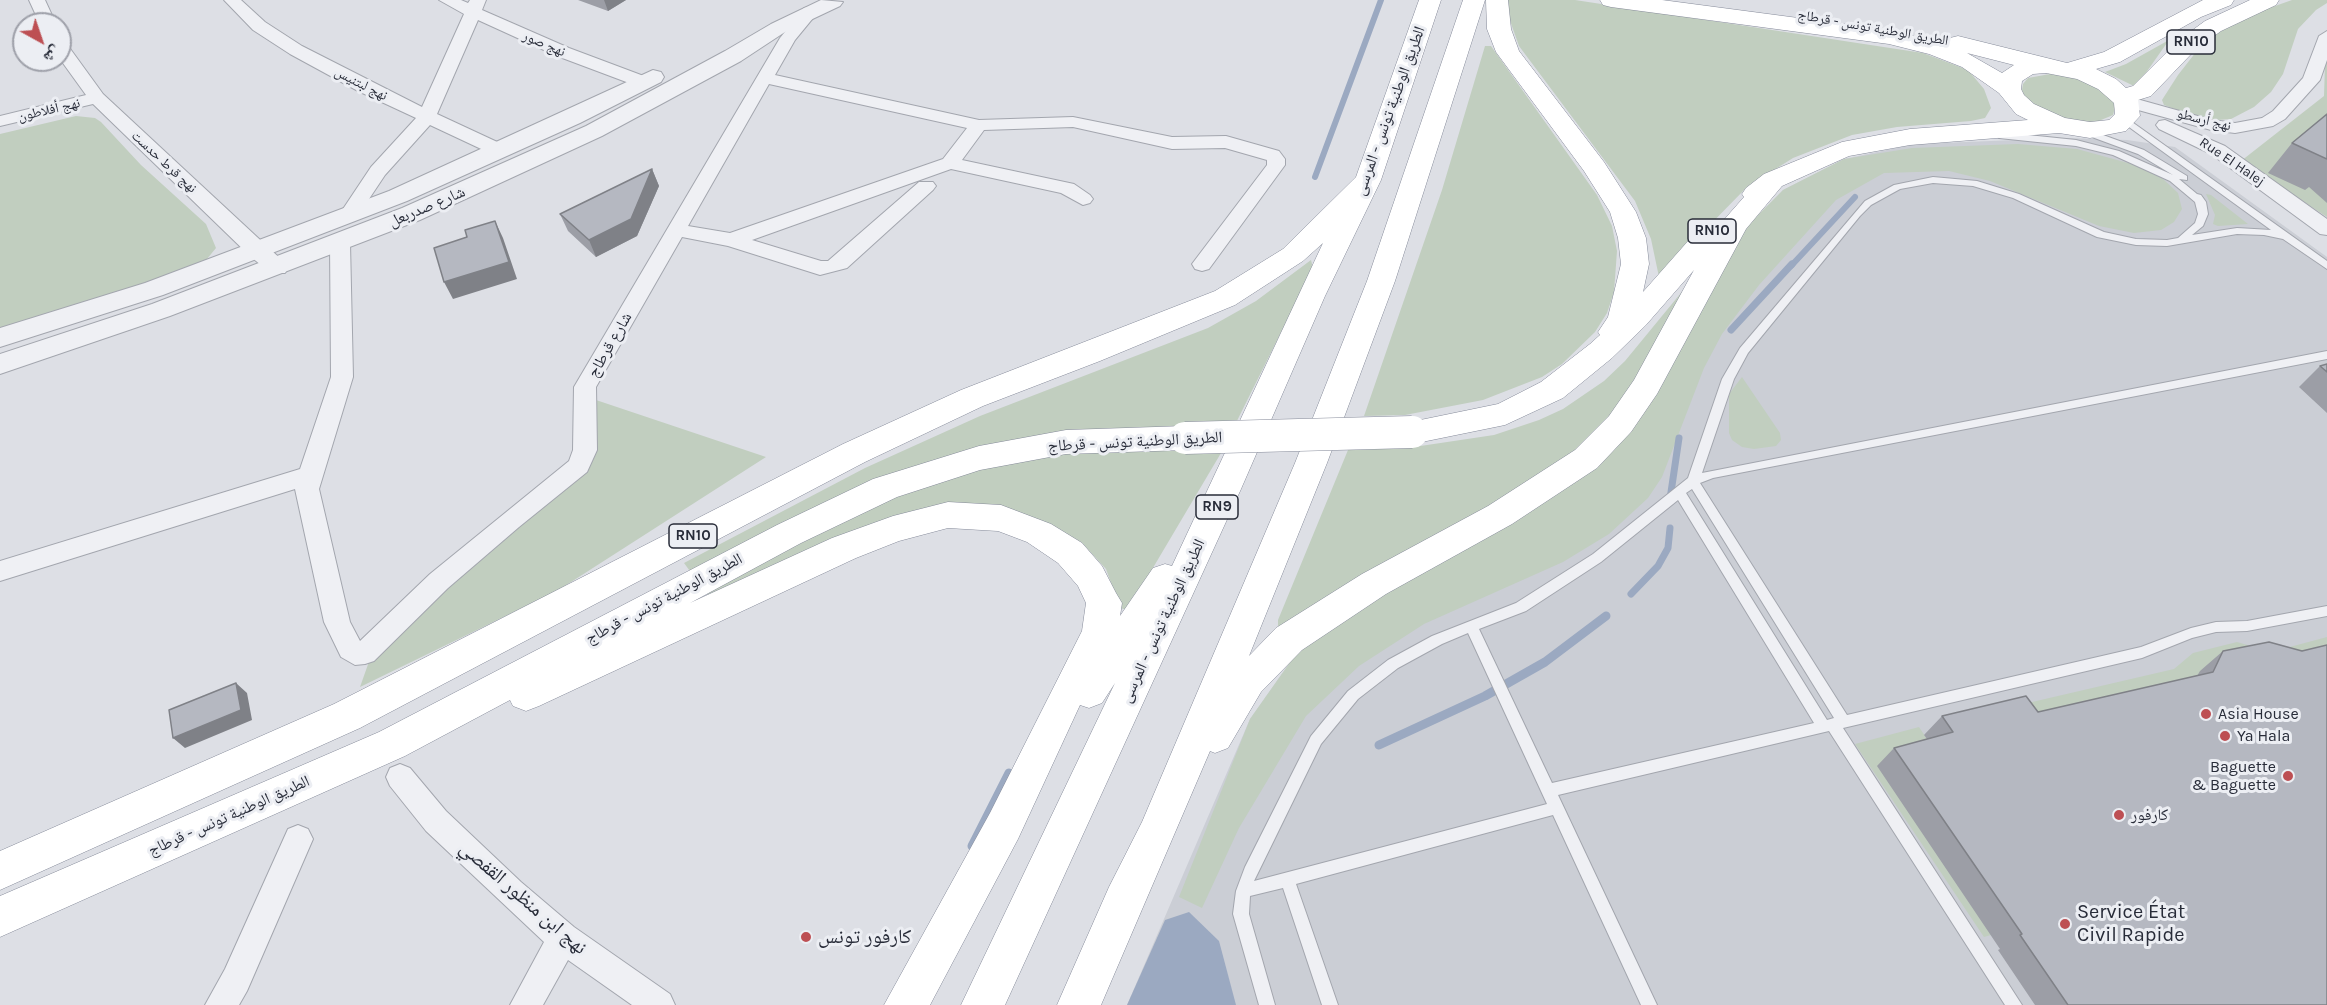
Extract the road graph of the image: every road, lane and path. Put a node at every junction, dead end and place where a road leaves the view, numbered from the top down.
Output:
1 (232, 0) edge
2 (447, 0) edge
3 (1430, 0) edge
4 (1474, 0) edge
5 (1497, 0) edge
6 (1611, 0) edge
7 (1697, 0) edge
8 (2223, 0) edge
9 (2268, 0) edge
10 (1791, 2) dead end
11 (820, 3) edge
12 (476, 7) edge
13 (2327, 36) edge
14 (1969, 45) junction
15 (2324, 54) edge
16 (72, 64) edge
17 (2046, 66) junction
18 (2071, 69) junction
19 (764, 78) junction
20 (643, 82) junction
21 (2008, 89) junction
22 (97, 98) junction
23 (2125, 109) junction
24 (427, 117) junction
25 (0, 121) edge
26 (979, 124) junction
27 (2066, 127) junction
28 (1974, 132) junction
29 (501, 151) junction
30 (950, 163) junction
31 (1368, 180) junction
32 (1773, 180) junction
33 (926, 186) dead end
34 (1083, 199) dead end
35 (2201, 202) junction
36 (348, 216) junction
37 (2327, 229) edge
38 (678, 230) junction
39 (2284, 236) junction
40 (731, 240) junction
41 (2180, 240) junction
42 (340, 243) junction
43 (258, 252) junction
44 (1202, 264) dead end
45 (2327, 266) edge
46 (278, 267) junction
47 (0, 338) edge
48 (1601, 351) junction
49 (2327, 355) edge
50 (0, 364) edge
51 (310, 475) junction
52 (1693, 481) junction
53 (1225, 489) junction
54 (1679, 492) junction
55 (0, 571) edge
56 (2327, 611) edge
57 (1472, 627) junction
58 (1834, 724) junction
59 (396, 761) junction
60 (1548, 790) junction
61 (1019, 796) junction
62 (1556, 808) junction
63 (1157, 833) junction
64 (298, 839) dead end
65 (0, 871) edge
66 (1287, 879) junction
67 (1243, 891) junction
68 (0, 917) edge
69 (563, 938) junction
70 (221, 1005) edge
71 (526, 1005) edge
72 (659, 1005) edge
73 (906, 1005) edge
74 (982, 1005) edge
75 (1079, 1005) edge
76 (1268, 1005) edge
77 (1330, 1005) edge
78 (1649, 1005) edge
79 (2014, 1005) edge

1 - 24 street, نهج لبتنيس
2 - 12 street, نهج صور
3 - 31 highway, الطريق الوطنية تونس - المرسى / RN9
4 - 63 highway
5 - 48 highway
6 - 21 highway
7 - 14 highway, الطريق الوطنية تونس - قرطاج / RN10
8 - 18 highway, الطريق الوطنية تونس - قرطاج / RN10
9 - 23 highway, الطريق الوطنية تونس - قرطاج / RN10
10 - 14 highway
11 - 19 street, شارع قرطاج
11 - 20 street, شارع صدربعل
11 - 42 street, شارع صدربعل
12 - 20 street, نهج صور
12 - 24 street
13 - 15 street, نهج أرسطو
14 - 17 highway, الطريق الوطنية تونس - قرطاج / RN10
15 - 23 street, نهج أرسطو
16 - 22 street, نهج قرط حدست
17 - 18 highway, الطريق الوطنية تونس - قرطاج / RN10
17 - 21 highway, الطريق الوطنية تونس - قرطاج / RN10
18 - 23 highway, الطريق الوطنية تونس - قرطاج / RN10
19 - 26 street
19 - 38 street, شارع قرطاج
20 - 29 street, شارع صدربعل
21 - 27 highway, الطريق الوطنية تونس - قرطاج / RN10
22 - 25 street, نهج أفلاطون
22 - 43 street, نهج قرط حدست
23 - 27 highway, الطريق الوطنية تونس - قرطاج / RN10
23 - 37 street, Rue El Halej
23 - 39 lane
24 - 29 street, نهج لبتنيس
24 - 36 street
26 - 30 street
26 - 44 street
27 - 28 highway, الطريق الوطنية تونس - قرطاج / RN10
27 - 35 lane
28 - 32 highway, الطريق الوطنية تونس - قرطاج / RN10
28 - 35 lane
29 - 36 street, شارع صدربعل
30 - 34 street
30 - 40 street
31 - 53 highway, الطريق الوطنية تونس - المرسى / RN9
31 - 65 highway, RN10
32 - 48 highway, الطريق الوطنية تونس - قرطاج / RN10
32 - 63 highway
33 - 40 street
35 - 41 lane
36 - 43 street, شارع صدربعل
38 - 40 street
38 - 51 street, شارع قرطاج
39 - 41 lane
39 - 45 lane
41 - 52 lane
42 - 46 street, شارع صدربعل
42 - 51 street
43 - 46 street, نهج قرط حدست
43 - 47 street, شارع صدربعل
46 - 50 street, شارع صدربعل
48 - 59 highway, الطريق الوطنية تونس - قرطاج / RN10, bridge
49 - 52 lane
51 - 55 street
52 - 54 lane
52 - 58 lane
53 - 61 highway
53 - 74 highway, الطريق الوطنية تونس - المرسى / RN9
54 - 57 lane
54 - 58 lane
56 - 58 lane
57 - 60 lane
57 - 67 lane
58 - 60 lane
58 - 79 lane
59 - 61 highway
59 - 68 highway, الطريق الوطنية تونس - قرطاج / RN10
59 - 69 street, نهج ابن منظور القفصي
60 - 62 lane
61 - 73 highway
62 - 66 lane
62 - 78 lane
63 - 75 highway
64 - 70 street
66 - 67 lane
66 - 77 lane
67 - 76 lane
69 - 71 street
69 - 72 street, نهج ابن منظور القفصي

